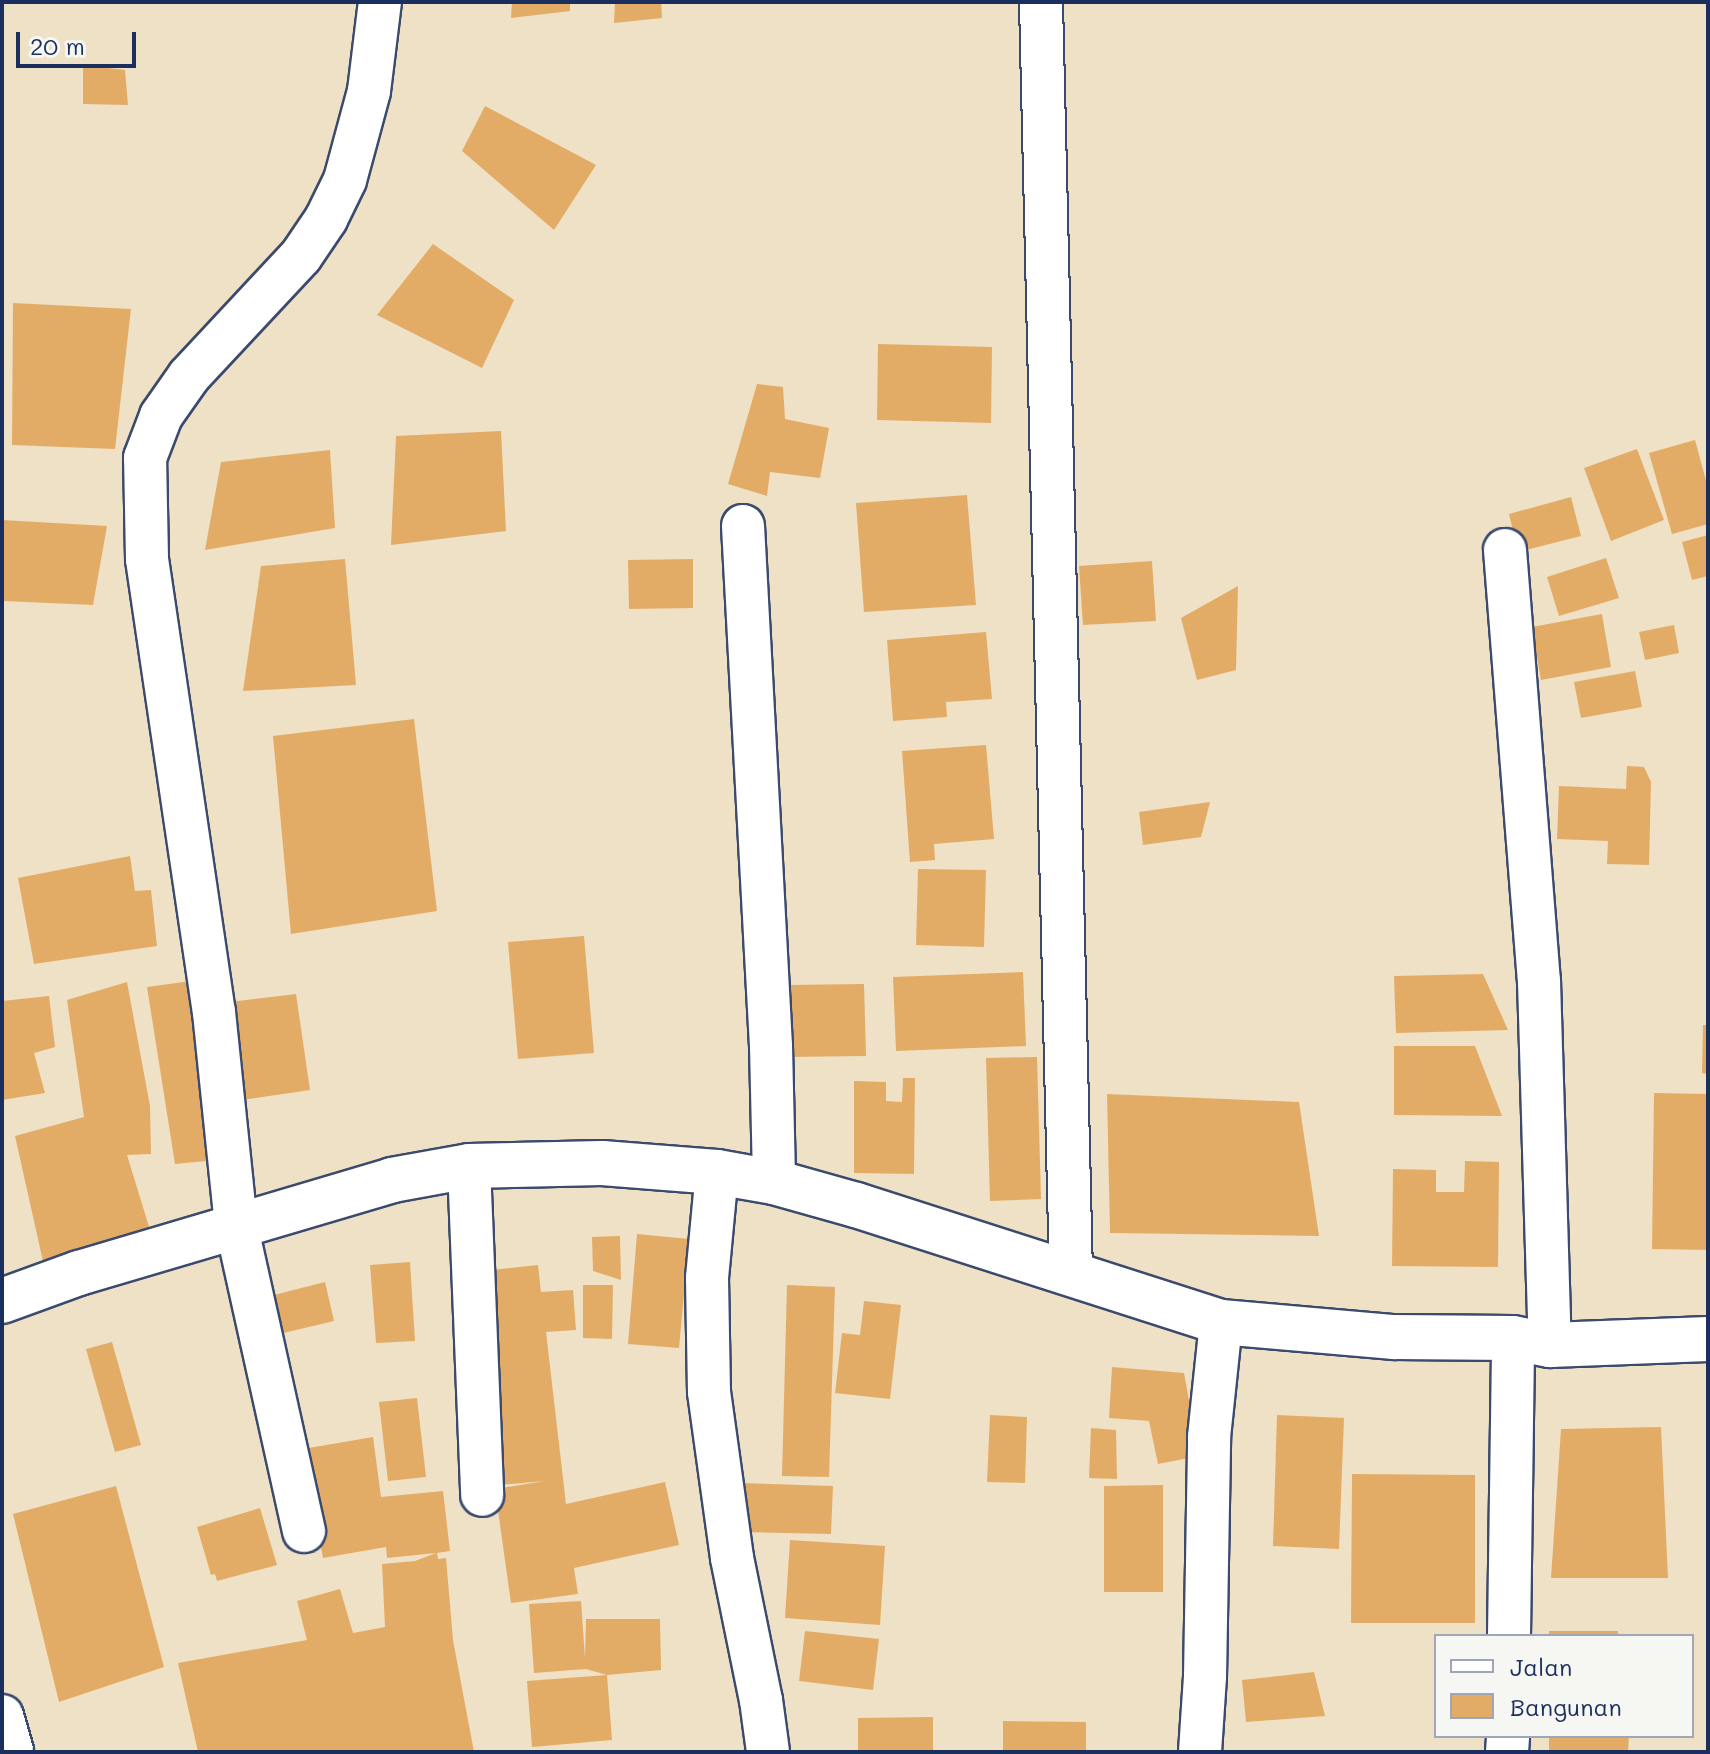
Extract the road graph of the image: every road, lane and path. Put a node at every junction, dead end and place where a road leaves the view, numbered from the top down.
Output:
1 (380, 2) edge
2 (1041, 2) edge
3 (743, 526) dead end
4 (1505, 550) dead end
5 (469, 1166) junction
6 (717, 1172) junction
7 (774, 1182) junction
8 (236, 1225) junction
9 (1071, 1274) junction
10 (2, 1301) edge
11 (1221, 1322) junction
12 (1708, 1339) edge
13 (1532, 1341) junction
14 (482, 1495) dead end
15 (304, 1531) dead end
16 (1509, 1634) edge
17 (2, 1716) edge
18 (12, 1752) edge
19 (768, 1752) edge
20 (1200, 1752) edge

1 - 8 street
2 - 9 street
3 - 7 street
4 - 13 street
5 - 6 highway
5 - 8 highway
5 - 14 street
6 - 7 highway
6 - 19 street
7 - 9 highway
8 - 10 highway
8 - 15 street
9 - 11 highway
11 - 13 highway
11 - 20 street
12 - 13 highway
13 - 16 street
17 - 18 street

